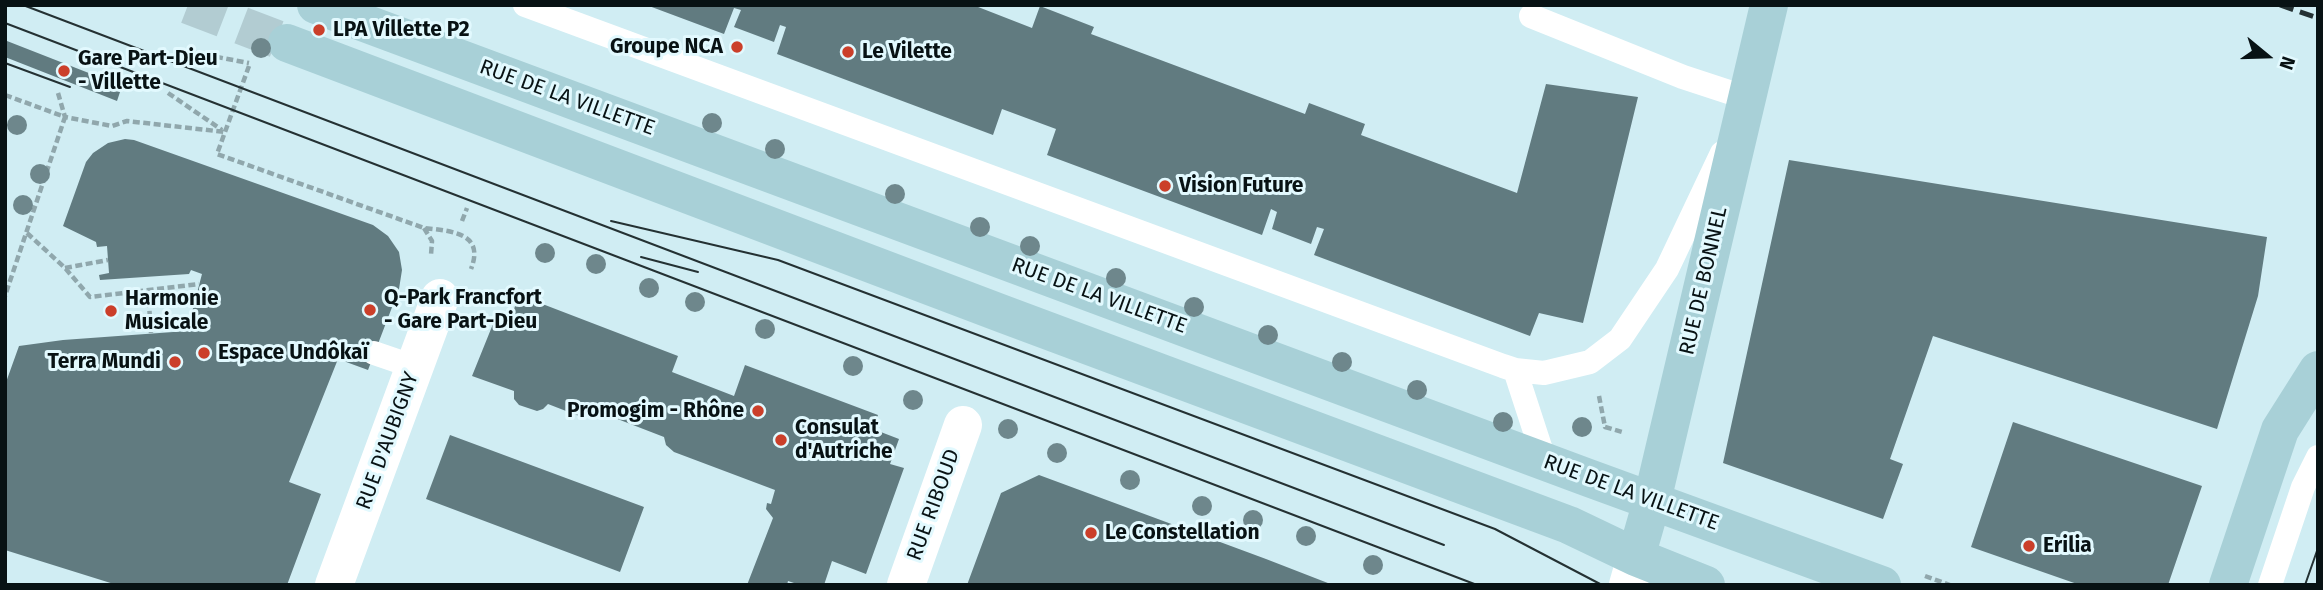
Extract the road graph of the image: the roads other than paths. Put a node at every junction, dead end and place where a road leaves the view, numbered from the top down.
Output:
1 (316, 5) edge
2 (525, 5) edge
3 (1769, 5) edge
4 (1531, 16) dead end
5 (270, 47) tunnel mouth
6 (1747, 98) junction
7 (440, 298) dead end
8 (374, 353) dead end
9 (415, 367) junction
10 (1515, 370) junction
11 (2318, 370) edge
12 (963, 425) dead end
13 (2318, 457) edge
14 (1545, 462) junction
15 (1652, 501) junction
16 (1632, 571) edge
17 (334, 585) edge
18 (906, 585) edge
19 (1706, 585) edge
20 (1882, 585) edge
21 (2228, 585) edge
22 (2270, 585) edge

1 - 14 main road, RUE DE LA VILLETTE
2 - 10 lane
3 - 6 main road, RUE DE BONNEL
4 - 6 lane
5 - 16 main road
6 - 10 lane
6 - 15 main road, RUE DE BONNEL
7 - 9 street, RUE D'AUBIGNY
8 - 9 lane
9 - 17 street, RUE D'AUBIGNY
10 - 14 lane
11 - 21 main road
12 - 18 street, RUE RIBOUD
13 - 22 lane
14 - 15 main road, RUE DE LA VILLETTE
15 - 16 main road, RUE DE BONNEL
15 - 20 main road, RUE DE LA VILLETTE
16 - 19 main road

